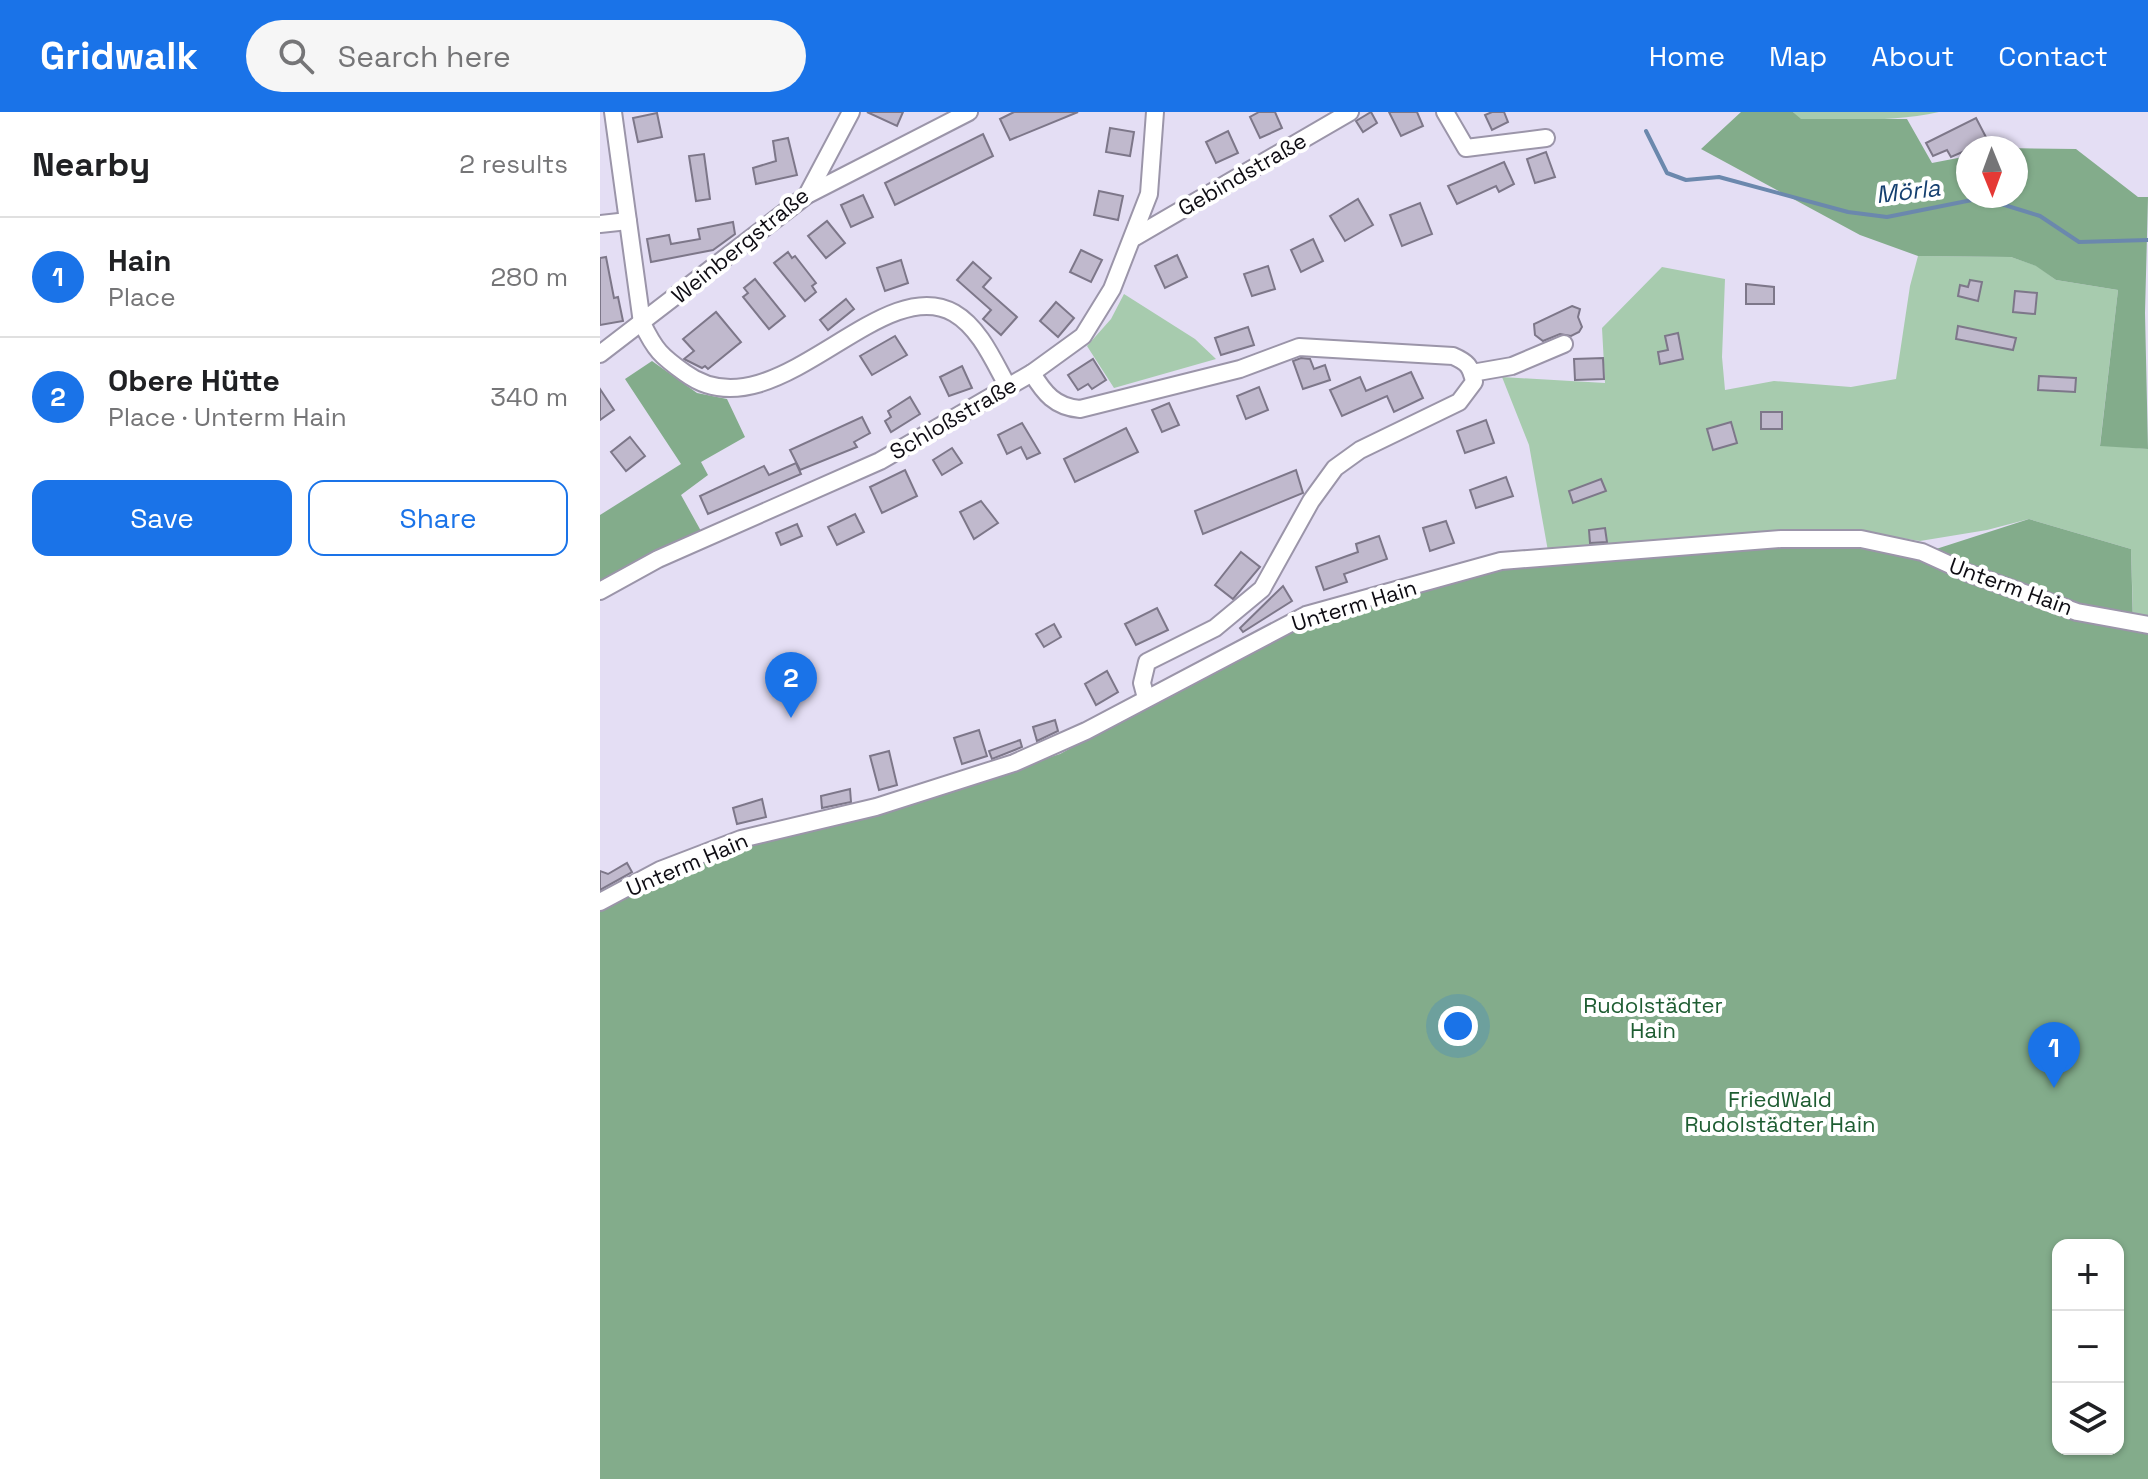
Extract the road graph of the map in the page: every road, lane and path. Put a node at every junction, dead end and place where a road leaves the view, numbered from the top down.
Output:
1 (613, 112) edge
2 (851, 112) edge
3 (969, 112) edge
4 (1155, 112) edge
5 (1350, 112) edge
6 (1445, 112) edge
7 (1546, 138) dead end
8 (1149, 194) junction
9 (807, 195) junction
10 (1180, 209) junction
11 (628, 221) junction
12 (600, 224) edge
13 (1135, 237) junction
14 (642, 323) junction
15 (1564, 344) dead end
16 (600, 354) edge
17 (1032, 373) junction
18 (1472, 373) junction
19 (1008, 387) junction
20 (600, 591) edge
21 (2148, 625) edge
22 (1146, 698) junction
23 (600, 902) edge

1 - 11 street
2 - 9 street, Weinbergstraße
3 - 9 street
4 - 8 street, Schloßstraße
5 - 10 street, Gebindstraße
6 - 7 street
8 - 10 street
8 - 13 street, Schloßstraße
9 - 14 street, Weinbergstraße
10 - 13 street, Gebindstraße
11 - 12 street
11 - 14 street
13 - 17 street, Schloßstraße
14 - 16 street, Weinbergstraße
14 - 19 street
15 - 18 street
17 - 18 street
17 - 19 street, Schloßstraße
18 - 22 street
19 - 20 street, Schloßstraße
21 - 22 street, Unterm Hain
22 - 23 street, Unterm Hain

